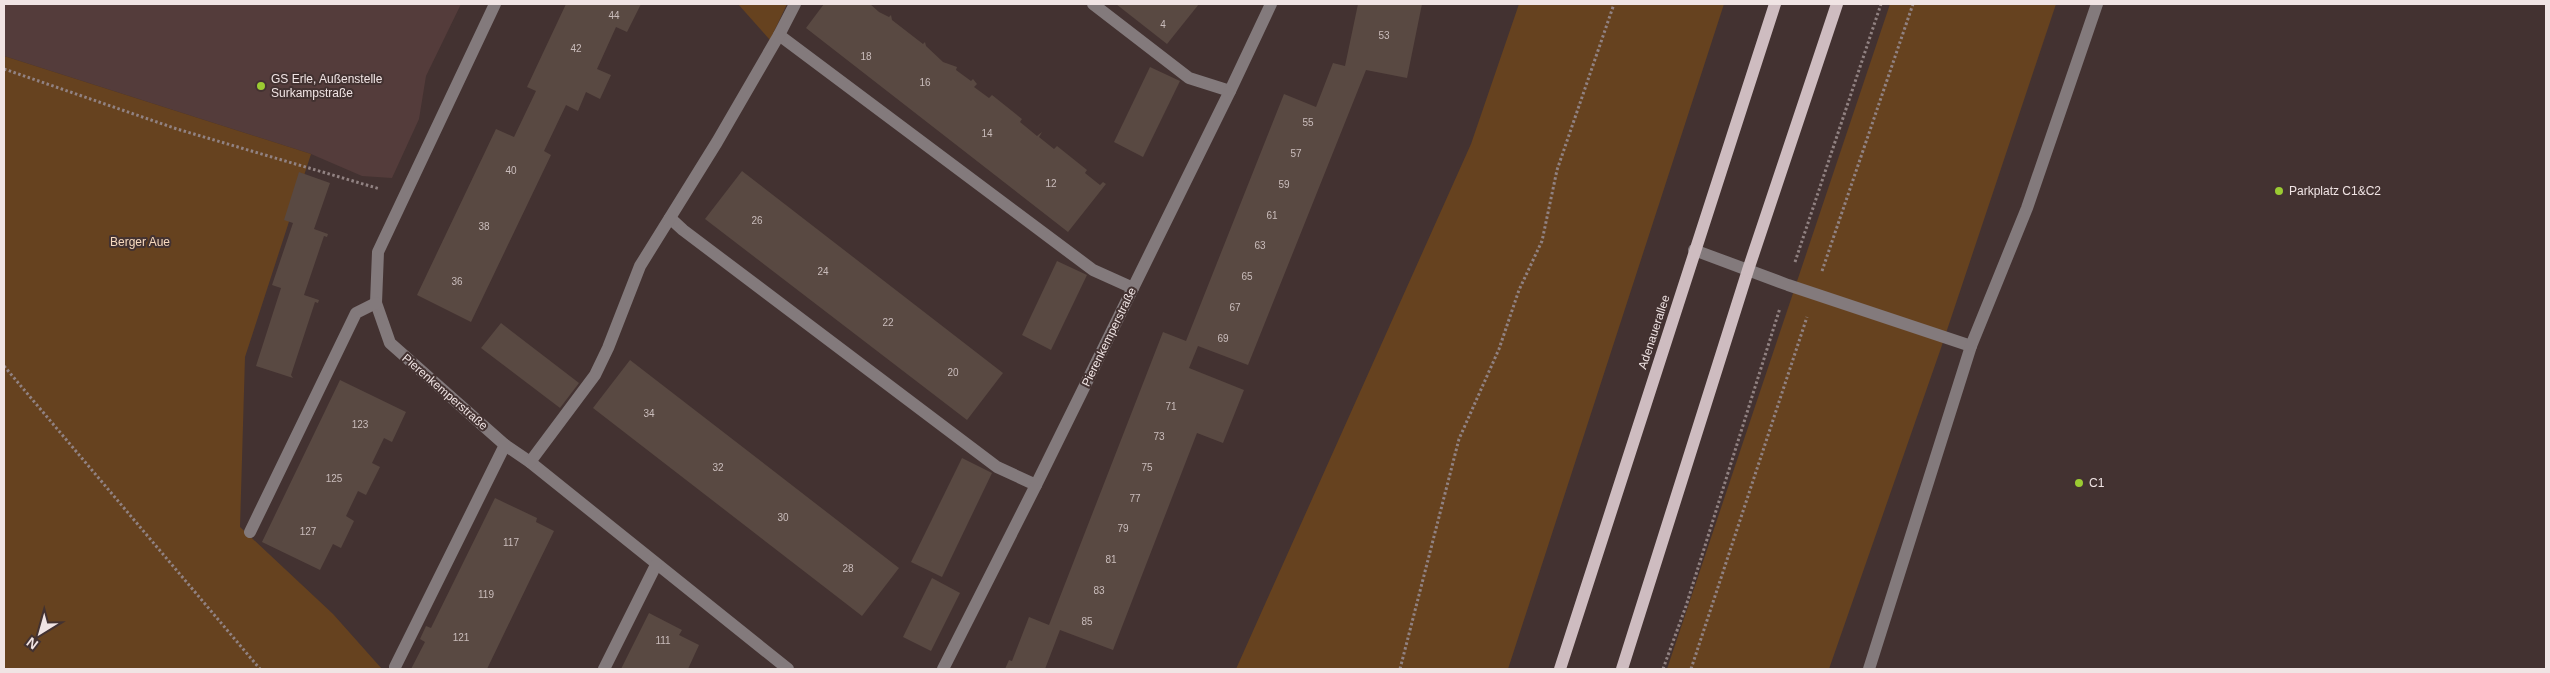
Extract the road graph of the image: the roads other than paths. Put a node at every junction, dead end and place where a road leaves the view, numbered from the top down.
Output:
1 (496, 4) edge
2 (795, 4) edge
3 (1094, 4) edge
4 (1271, 4) edge
5 (1775, 4) edge
6 (1837, 4) edge
7 (2098, 4) edge
8 (780, 35) junction
9 (1230, 91) junction
10 (670, 218) junction
11 (1694, 250) junction
12 (1748, 270) junction
13 (1133, 288) junction
14 (376, 303) junction
15 (1971, 346) junction
16 (505, 445) junction
17 (530, 462) junction
18 (1036, 486) junction
19 (250, 532) dead end
20 (656, 565) junction
21 (395, 667) dead end
22 (604, 669) edge
23 (788, 669) edge
24 (943, 669) edge
25 (1560, 669) edge
26 (1622, 669) edge
27 (1869, 669) edge

1 - 14 street, Pierenkemperstraße
2 - 8 street
3 - 9 street
4 - 9 street, Pierenkemperstraße
5 - 11 main road, Adenauerallee
6 - 12 main road
7 - 15 street
8 - 10 street
8 - 13 street
9 - 13 street, Pierenkemperstraße
10 - 17 street
10 - 18 street
11 - 12 street
11 - 25 main road, Adenauerallee
12 - 15 street
12 - 26 main road
13 - 18 street, Pierenkemperstraße
14 - 16 street, Pierenkemperstraße
14 - 19 street
15 - 27 street
16 - 17 street, Pierenkemperstraße
16 - 21 street
17 - 20 street, Pierenkemperstraße
18 - 24 street, Pierenkemperstraße
20 - 22 street
20 - 23 street, Pierenkemperstraße

